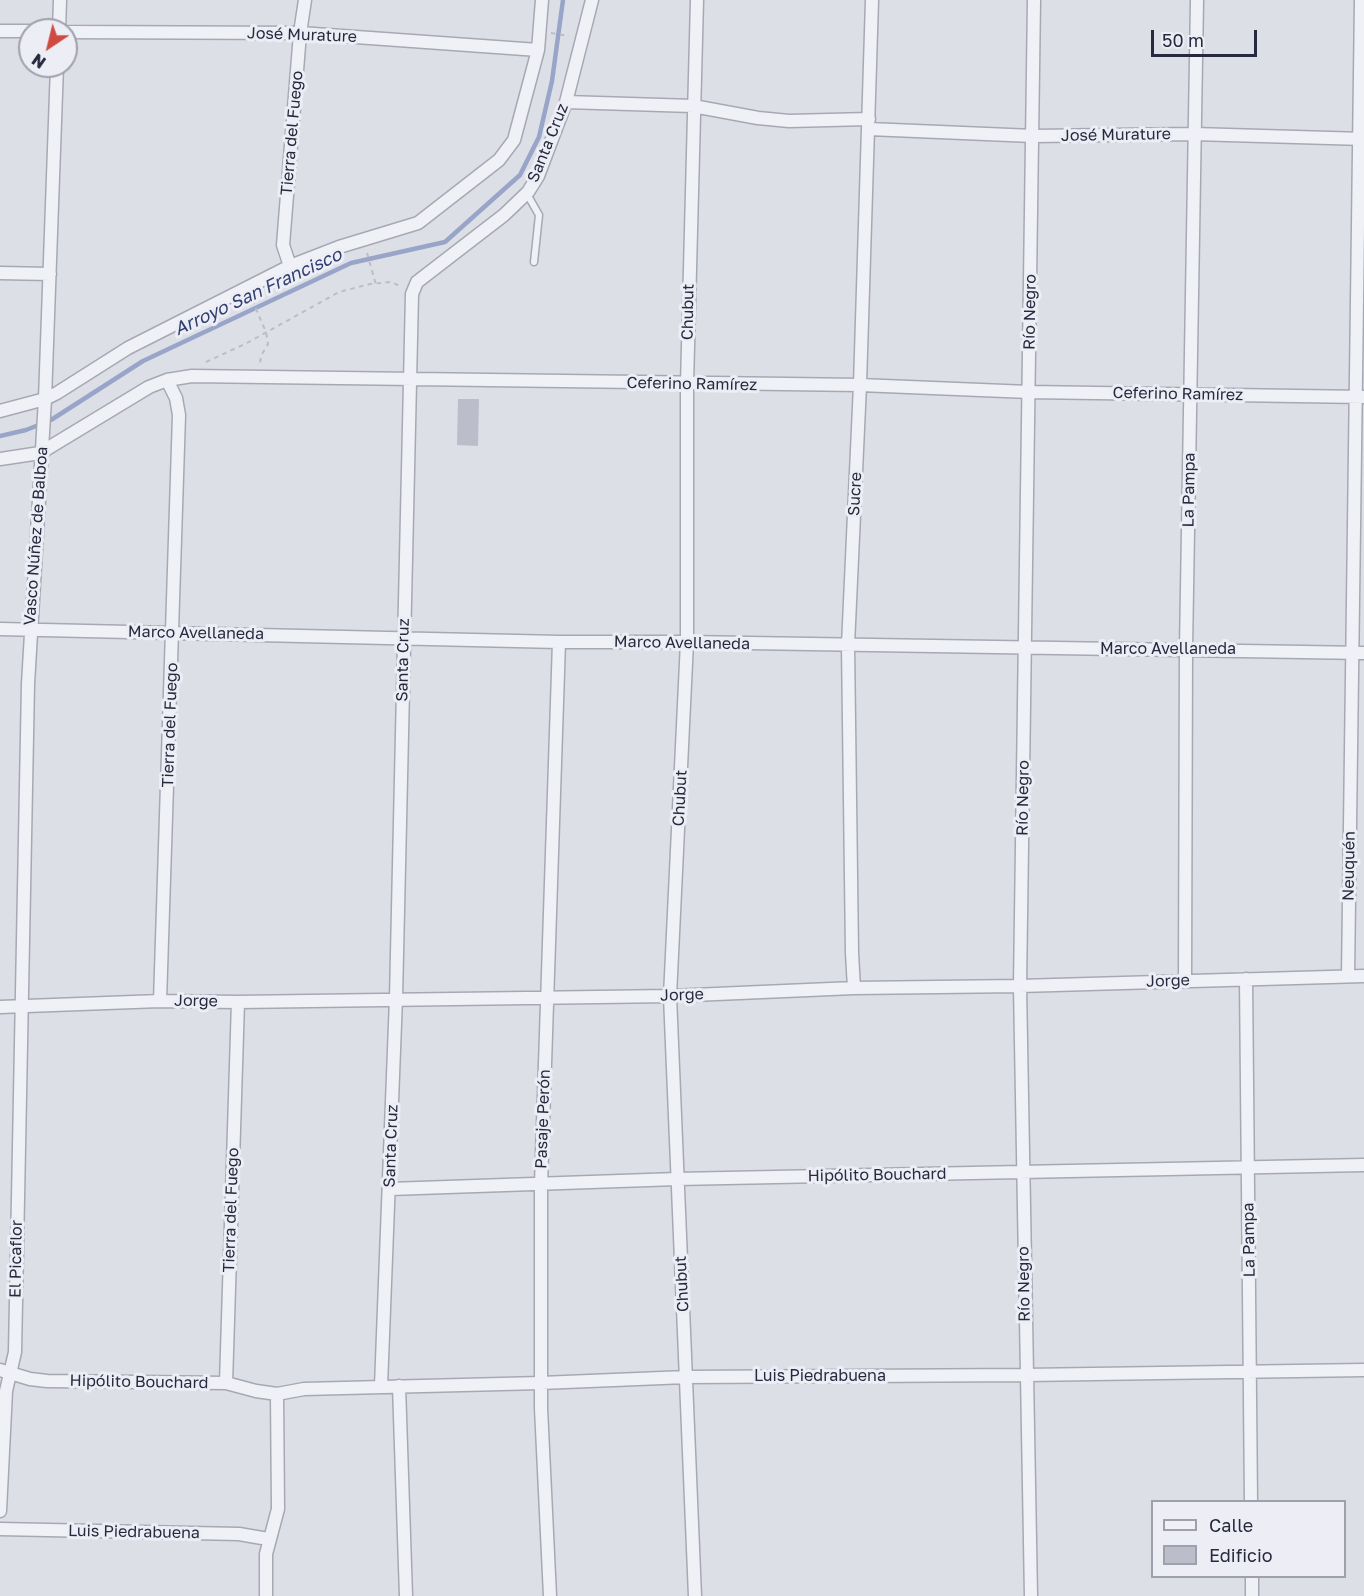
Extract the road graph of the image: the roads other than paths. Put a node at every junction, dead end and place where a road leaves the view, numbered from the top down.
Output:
1 (60, 0) edge
2 (305, 0) edge
3 (542, 0) edge
4 (592, 0) edge
5 (697, 0) edge
6 (872, 0) edge
7 (1034, 0) edge
8 (1197, 0) edge
9 (1361, 0) edge
10 (59, 18) edge
11 (0, 31) edge
12 (18, 31) edge
13 (78, 32) edge
14 (300, 33) junction
15 (537, 50) junction
16 (57, 78) edge
17 (566, 102) junction
18 (693, 106) junction
19 (869, 124) junction
20 (1194, 134) junction
21 (1033, 136) junction
22 (1361, 139) edge
23 (527, 194) junction
24 (534, 262) dead end
25 (290, 266) junction
26 (0, 273) edge
27 (50, 274) junction
28 (410, 378) junction
29 (167, 380) junction
30 (687, 384) junction
31 (860, 385) junction
32 (1029, 392) junction
33 (1191, 394) junction
34 (1360, 397) edge
35 (44, 405) junction
36 (0, 411) edge
37 (41, 447) junction
38 (0, 459) edge
39 (0, 629) edge
40 (30, 630) junction
41 (173, 632) junction
42 (403, 638) junction
43 (559, 642) junction
44 (687, 642) junction
45 (848, 645) junction
46 (1025, 648) junction
47 (1186, 648) junction
48 (1358, 652) edge
49 (1348, 976) junction
50 (1364, 976) edge
51 (1246, 979) junction
52 (1185, 980) junction
53 (1020, 986) junction
54 (854, 988) junction
55 (670, 996) junction
56 (396, 998) junction
57 (547, 998) junction
58 (160, 1001) junction
59 (238, 1002) junction
60 (0, 1006) edge
61 (21, 1006) junction
62 (1364, 1165) edge
63 (1247, 1166) junction
64 (1022, 1172) junction
65 (677, 1179) junction
66 (541, 1184) junction
67 (390, 1189) junction
68 (1364, 1370) edge
69 (5, 1372) edge
70 (1251, 1372) junction
71 (1026, 1375) junction
72 (686, 1377) junction
73 (226, 1383) junction
74 (541, 1383) junction
75 (381, 1386) junction
76 (399, 1386) junction
77 (278, 1394) junction
78 (1251, 1500) edge
79 (0, 1511) edge
80 (0, 1529) edge
81 (268, 1539) junction
82 (1252, 1578) edge
83 (266, 1596) edge
84 (406, 1596) edge
85 (550, 1596) edge
86 (695, 1596) edge
87 (1031, 1596) edge
88 (1252, 1596) edge

1 - 10 street
2 - 14 street, Tierra del Fuego
3 - 15 street, Santa Cruz
4 - 17 street, Santa Cruz
5 - 18 street, Chubut
6 - 19 street, Sucre
7 - 21 street, Río Negro
8 - 20 street, La Pampa
9 - 22 street, Neuquén
11 - 12 street
13 - 14 street, José Murature
14 - 15 street, José Murature
14 - 25 street, Tierra del Fuego
15 - 25 street, Santa Cruz
16 - 27 street, Vasco Núñez de Balboa
17 - 18 street, José Murature
17 - 23 street, Santa Cruz
18 - 19 street, José Murature
18 - 30 street, Chubut
19 - 21 street, José Murature
19 - 31 street, Sucre
20 - 21 street, José Murature
20 - 22 street, José Murature
20 - 33 street, La Pampa
21 - 32 street, Río Negro
22 - 34 street, Neuquén
23 - 24 lane
23 - 28 street, Santa Cruz
25 - 35 street, Santa Cruz
26 - 27 street
27 - 35 street, Vasco Núñez de Balboa
28 - 29 street, Ceferino Ramírez
28 - 30 street, Ceferino Ramírez
28 - 42 street, Santa Cruz
29 - 37 street, Ceferino Ramírez
29 - 41 street, Tierra del Fuego
30 - 31 street, Ceferino Ramírez
30 - 44 street, Chubut
31 - 32 street, Ceferino Ramírez
31 - 45 street, Sucre
32 - 33 street, Ceferino Ramírez
32 - 46 street, Río Negro
33 - 34 street, Ceferino Ramírez
33 - 47 street, La Pampa
34 - 48 street, Neuquén
35 - 36 street, Santa Cruz
35 - 37 street, Vasco Núñez de Balboa
37 - 38 street
37 - 40 street, Vasco Núñez de Balboa
39 - 40 street, Marco Avellaneda
40 - 41 street, Marco Avellaneda
40 - 61 street, Vasco Núñez de Balboa
41 - 42 street, Marco Avellaneda
41 - 58 street, Tierra del Fuego
42 - 43 street, Marco Avellaneda
42 - 56 street, Santa Cruz
43 - 44 street, Marco Avellaneda
43 - 57 street, Pasaje Perón
44 - 45 street, Marco Avellaneda
44 - 55 street, Chubut
45 - 46 street, Marco Avellaneda
45 - 54 street, Sucre
46 - 47 street, Marco Avellaneda
46 - 53 street, Río Negro
47 - 48 street, Marco Avellaneda
47 - 52 street, La Pampa
48 - 49 street, Neuquén
49 - 50 street, Jorge
49 - 51 street, Jorge
51 - 52 street, Jorge
51 - 63 street, La Pampa
52 - 53 street, Jorge
53 - 54 street, Jorge
53 - 64 street, Río Negro
54 - 55 street, Jorge
55 - 57 street, Jorge
55 - 65 street, Chubut
56 - 57 street, Jorge
56 - 59 street, Jorge
56 - 67 street, Santa Cruz
57 - 66 street, Pasaje Perón
58 - 59 street, Jorge
58 - 61 street, Jorge
59 - 73 street, Tierra del Fuego
60 - 61 street, Jorge
61 - 69 street, El Picaflor
62 - 63 street, Hipólito Bouchard
63 - 64 street, Hipólito Bouchard
63 - 70 street, La Pampa
64 - 65 street, Hipólito Bouchard
64 - 71 street, Río Negro
65 - 66 street, Hipólito Bouchard
65 - 72 street, Chubut
66 - 67 street, Hipólito Bouchard
66 - 74 street, Pasaje Perón
67 - 75 street, Santa Cruz
68 - 70 street, Luis Piedrabuena
69 - 73 street, Hipólito Bouchard
69 - 79 street, El Picaflor
70 - 71 street, Luis Piedrabuena
70 - 78 street, La Pampa
71 - 72 street, Luis Piedrabuena
71 - 87 street, Río Negro
72 - 74 street, Luis Piedrabuena
72 - 86 street, Chubut
73 - 77 street, Hipólito Bouchard
74 - 76 street, Luis Piedrabuena
74 - 85 street, Pasaje Perón
75 - 76 street, Luis Piedrabuena
75 - 77 street, Luis Piedrabuena
76 - 84 street
77 - 81 street
80 - 81 street, Luis Piedrabuena
81 - 83 street
82 - 88 street

